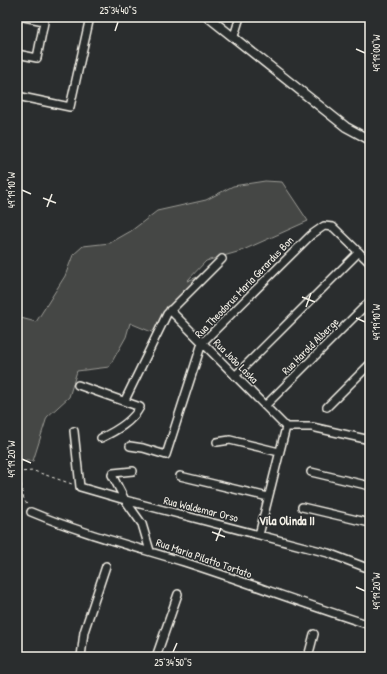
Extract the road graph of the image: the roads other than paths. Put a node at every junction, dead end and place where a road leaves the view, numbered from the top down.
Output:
1 (24, 17) edge
2 (90, 17) edge
3 (208, 17) edge
4 (240, 17) edge
5 (45, 19) edge
6 (234, 36) junction
7 (17, 54) edge
8 (17, 96) edge
9 (370, 140) edge
10 (359, 252) junction
11 (222, 259) dead end
12 (370, 263) edge
13 (370, 301) edge
14 (170, 310) junction
15 (202, 343) junction
16 (370, 364) edge
17 (235, 376) junction
18 (78, 385) dead end
19 (125, 400) junction
20 (266, 406) junction
21 (327, 407) dead end
22 (286, 427) junction
23 (74, 431) dead end
24 (100, 438) dead end
25 (370, 440) edge
26 (217, 442) dead end
27 (130, 446) dead end
28 (280, 452) junction
29 (133, 471) dead end
30 (311, 472) dead end
31 (180, 476) dead end
32 (370, 486) edge
33 (268, 497) junction
34 (125, 500) junction
35 (302, 507) dead end
36 (31, 512) road end
37 (370, 523) edge
38 (259, 535) junction
39 (150, 551) junction
40 (106, 566) dead end
41 (370, 569) edge
42 (178, 594) dead end
43 (370, 625) edge
44 (314, 634) dead end
45 (81, 657) edge
46 (156, 657) edge
47 (308, 657) edge

1 - 5 street
2 - 8 street
3 - 6 main road
4 - 6 street
5 - 7 street
6 - 9 main road
10 - 12 street
10 - 15 street, Rua Theodorus Maria Gerardus Bon
10 - 17 street
11 - 14 street
13 - 20 street, Rua Harold Alberge
14 - 15 street, Rua João Laska
14 - 19 street
15 - 17 street, Rua João Laska
15 - 27 street, Rua Theodorus Maria Gerardus Bon
16 - 21 street
17 - 20 street, Rua João Laska
18 - 19 street
19 - 24 street
20 - 22 street, Rua João Laska
22 - 25 street
22 - 28 street
23 - 34 street, Rua Waldemar Orso
26 - 28 street
28 - 33 street
29 - 34 street
30 - 32 street
31 - 33 street
33 - 38 street
34 - 38 street, Rua Waldemar Orso
34 - 39 street
35 - 37 street
36 - 39 street, Rua Maria Pilatto Tortato
38 - 41 street, Rua Waldemar Orso
39 - 43 street, Rua Maria Pilatto Tortato
40 - 45 street
42 - 46 street
44 - 47 street

